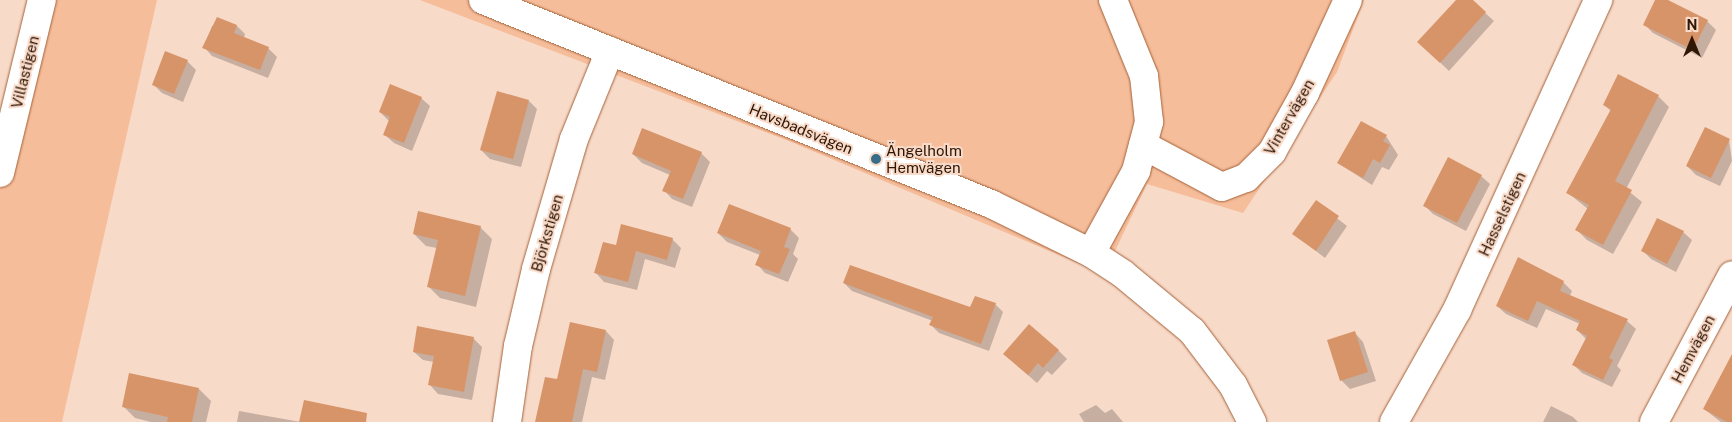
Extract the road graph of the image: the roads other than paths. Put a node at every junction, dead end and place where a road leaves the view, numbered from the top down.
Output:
1 (42, 0) edge
2 (483, 0) edge
3 (1113, 0) edge
4 (1348, 0) edge
5 (1598, 0) edge
6 (610, 50) junction
7 (1143, 144) junction
8 (0, 173) edge
9 (1091, 253) junction
10 (1732, 275) edge
11 (507, 422) edge
12 (1252, 422) edge
13 (1394, 422) edge
14 (1654, 422) edge

1 - 8 street, Villastigen
2 - 6 street, Havsbadsvägen
3 - 7 street
4 - 7 street, Vintervägen
5 - 13 street, Hasselstigen
6 - 9 street, Havsbadsvägen
6 - 11 street, Björkstigen
7 - 9 street
9 - 12 street, Havsbadsvägen
10 - 14 street, Hemvägen

